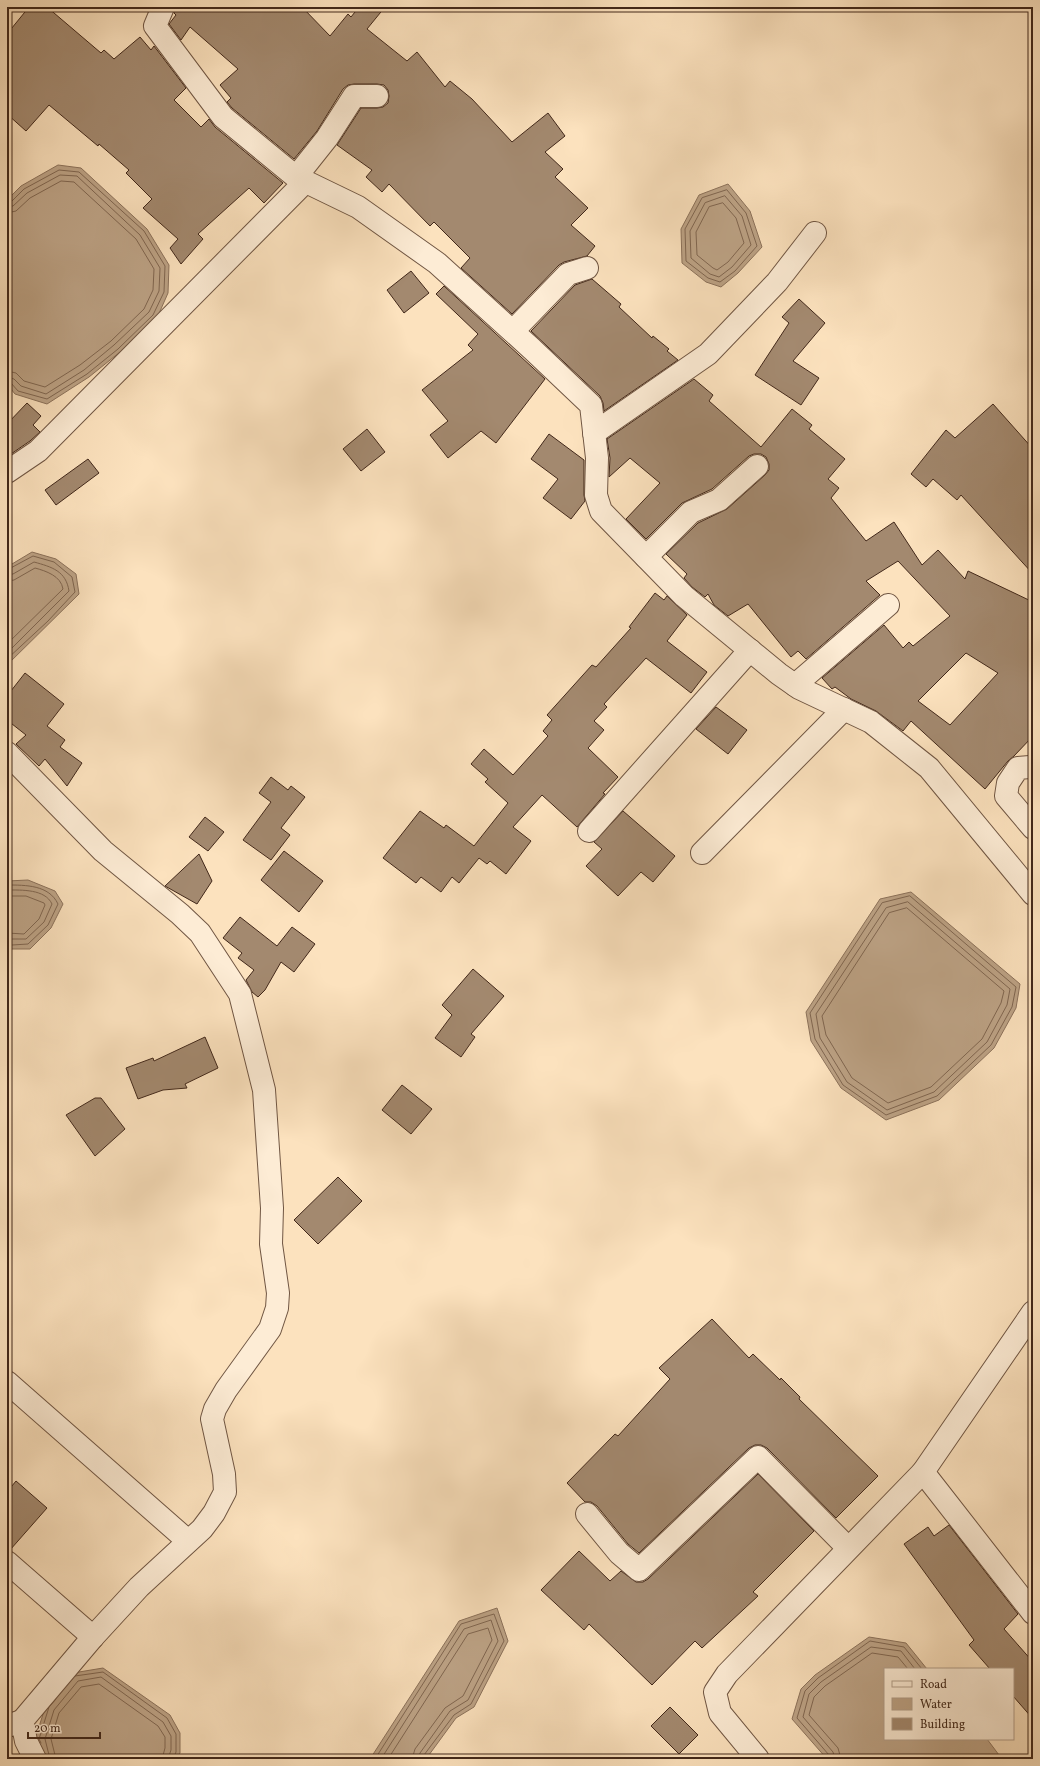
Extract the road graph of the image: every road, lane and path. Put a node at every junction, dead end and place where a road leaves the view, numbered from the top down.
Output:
1 (163, 7) edge
2 (377, 96) dead end
3 (296, 177) junction
4 (815, 233) dead end
5 (587, 268) dead end
6 (513, 331) junction
7 (594, 433) junction
8 (757, 466) dead end
9 (7, 472) edge
10 (646, 557) junction
11 (888, 605) dead end
12 (750, 650) junction
13 (795, 685) junction
14 (844, 709) junction
15 (7, 753) edge
16 (1033, 768) edge
17 (1033, 828) edge
18 (589, 831) dead end
19 (702, 853) dead end
20 (1033, 894) edge
21 (1033, 1312) edge
22 (7, 1382) edge
23 (923, 1472) junction
24 (587, 1514) dead end
25 (188, 1541) junction
26 (848, 1548) junction
27 (7, 1562) edge
28 (1033, 1613) edge
29 (93, 1637) junction
30 (15, 1723) edge
31 (35, 1759) edge
32 (758, 1759) edge

1 - 3 street
2 - 3 street
3 - 6 street
3 - 9 street
4 - 7 street
5 - 6 street
6 - 7 street
7 - 10 street
8 - 10 street
10 - 12 street
11 - 13 street
12 - 13 street
12 - 18 street
13 - 14 street
14 - 19 street
14 - 20 street
15 - 25 street
16 - 17 street
21 - 23 street
22 - 25 street
23 - 26 street
23 - 28 street
24 - 26 street
25 - 29 street
26 - 32 street
27 - 29 street
29 - 30 street
30 - 31 street

